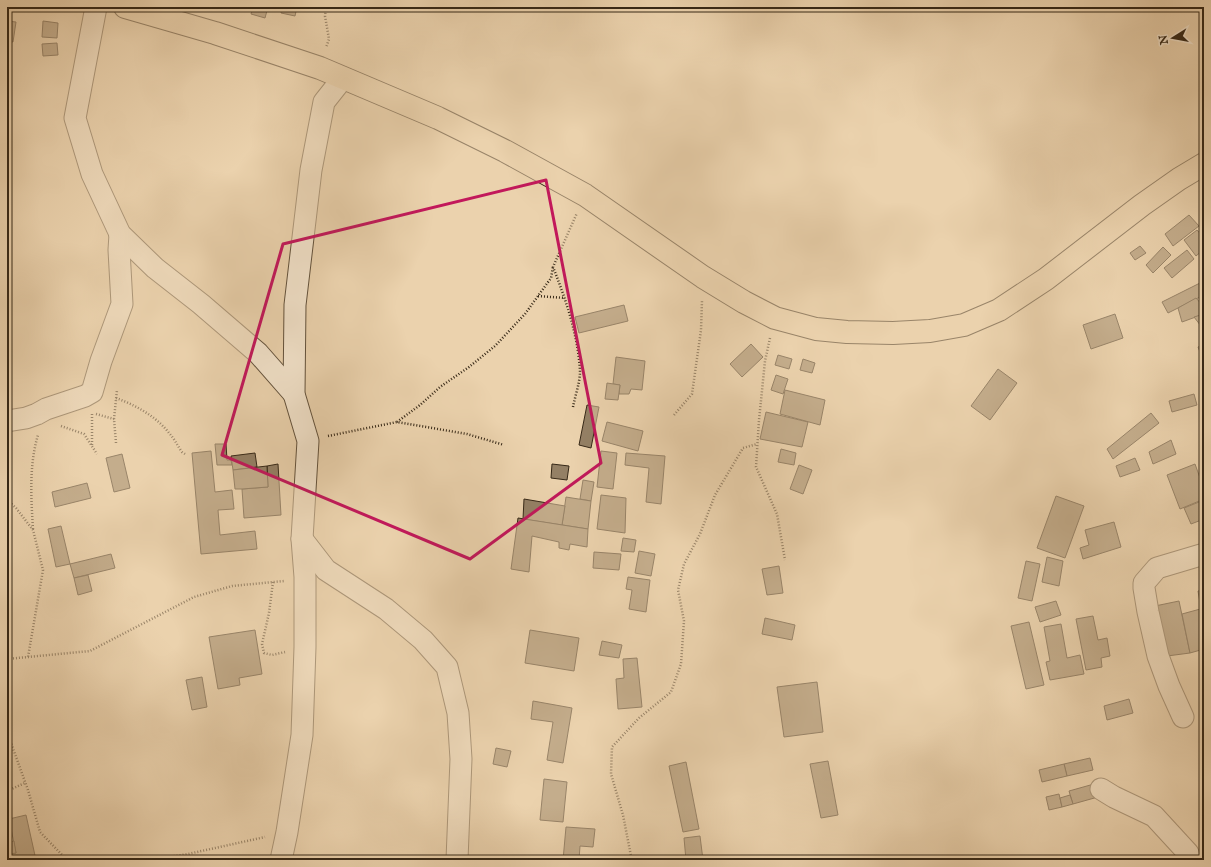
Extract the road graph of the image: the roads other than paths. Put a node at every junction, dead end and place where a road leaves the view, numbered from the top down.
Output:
1 (96, 7) edge
2 (125, 7) edge
3 (343, 78) junction
4 (1204, 164) edge
5 (120, 234) junction
6 (294, 394) junction
7 (7, 421) edge
8 (302, 539) junction
9 (1204, 554) edge
10 (1183, 717) dead end
11 (1101, 789) dead end
12 (281, 860) edge
13 (457, 860) edge
14 (1190, 860) edge

1 - 5 street
2 - 3 main road
3 - 4 main road
3 - 6 street
5 - 6 street
5 - 7 street
6 - 8 street
8 - 12 street
8 - 13 street
9 - 10 street
11 - 14 street

